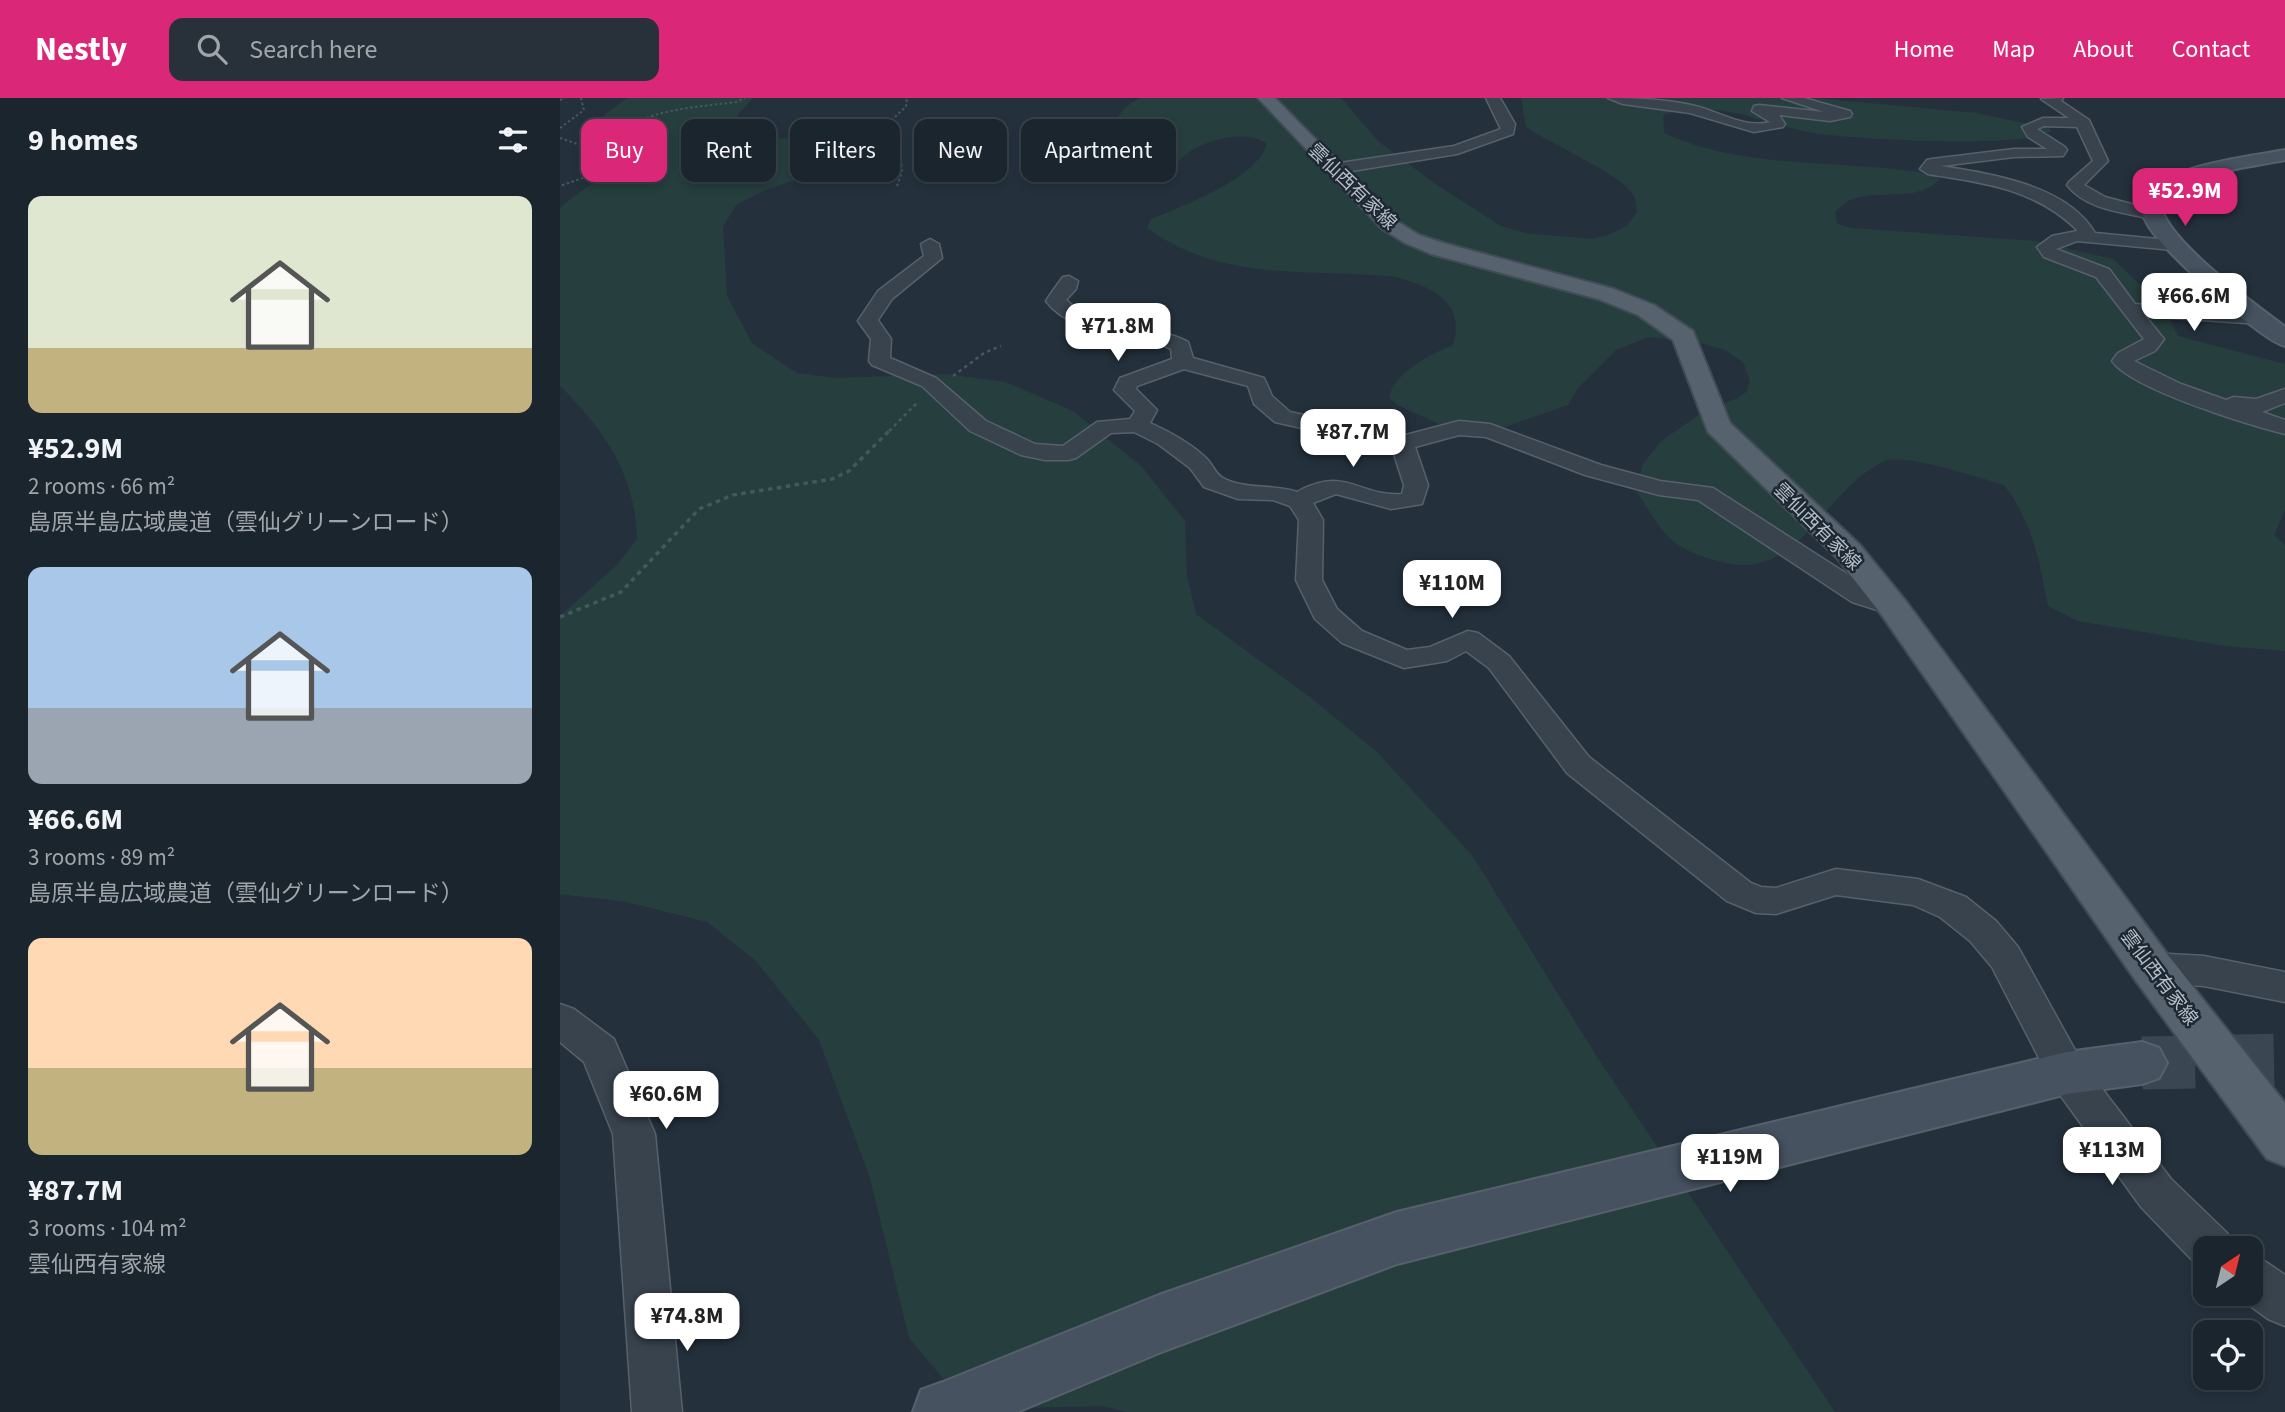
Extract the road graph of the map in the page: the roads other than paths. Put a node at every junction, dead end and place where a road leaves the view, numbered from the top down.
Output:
1 (1266, 98) edge
2 (1493, 98) edge
3 (1615, 98) edge
4 (1789, 98) edge
5 (2056, 98) edge
6 (2084, 123) junction
7 (2285, 155) edge
8 (1333, 170) junction
9 (2148, 213) junction
10 (2081, 237) junction
11 (930, 244) dead end
12 (2173, 245) junction
13 (1069, 281) dead end
14 (2131, 309) junction
15 (2259, 318) junction
16 (2285, 339) edge
17 (1183, 362) junction
18 (2156, 379) junction
19 (2285, 395) edge
20 (1138, 425) junction
21 (2285, 427) edge
22 (1402, 443) junction
23 (1299, 501) junction
24 (1893, 607) junction
25 (2152, 968) junction
26 (2285, 986) edge
27 (560, 1020) edge
28 (2142, 1063) tunnel mouth
29 (2057, 1076) junction
30 (2285, 1143) edge
31 (2199, 1236) edge
32 (2263, 1287) edge
33 (2285, 1303) edge
34 (657, 1412) edge
35 (943, 1412) edge

1 - 8 main road, 雲仙西有家線
2 - 8 street
3 - 4 street
5 - 6 street
6 - 9 street
6 - 10 street
7 - 9 street
8 - 24 main road, 雲仙西有家線
9 - 12 street
10 - 12 street
10 - 14 street
11 - 20 street
12 - 15 street
13 - 17 street
14 - 15 street
14 - 18 street
15 - 16 street
17 - 20 street
17 - 22 street
18 - 19 street
18 - 21 street
20 - 23 street
22 - 23 street
22 - 24 street
23 - 29 street
24 - 25 main road, 雲仙西有家線
25 - 26 street
25 - 30 main road, 雲仙西有家線
27 - 34 street
28 - 29 street
29 - 31 street
29 - 35 street
32 - 33 street

